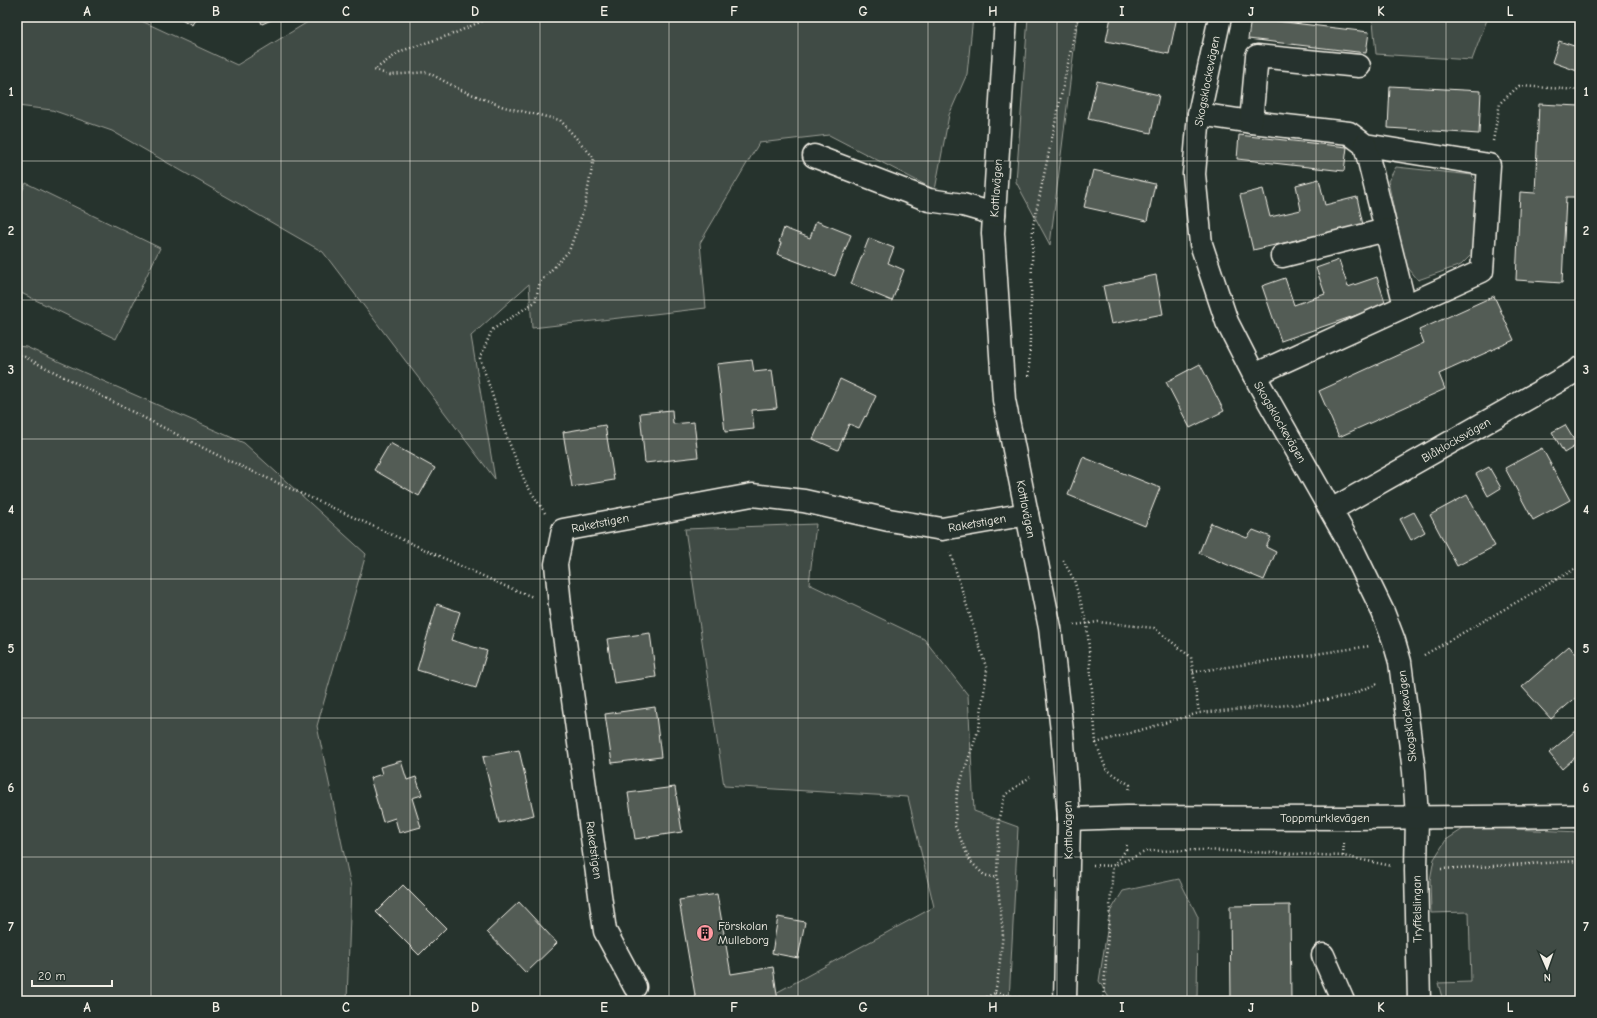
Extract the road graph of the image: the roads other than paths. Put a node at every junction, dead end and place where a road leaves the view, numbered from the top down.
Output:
1 (1006, 17) edge
2 (1220, 17) edge
3 (1359, 66) dead end
4 (1199, 114) junction
5 (1251, 122) junction
6 (1365, 145) junction
7 (814, 156) dead end
8 (994, 214) junction
9 (1386, 230) junction
10 (1282, 256) dead end
11 (1404, 306) junction
12 (1580, 368) edge
13 (1254, 375) junction
14 (1331, 510) junction
15 (1027, 514) junction
16 (1580, 816) edge
17 (1417, 817) junction
18 (1069, 819) junction
19 (1323, 955) dead end
20 (635, 987) dead end
21 (1065, 1001) edge
22 (1343, 1001) edge
23 (1419, 1001) edge

1 - 8 street, Kottlavägen
2 - 4 street, Skogsklockevägen
3 - 5 street
4 - 5 street
4 - 13 street, Skogsklockevägen
5 - 6 street
6 - 9 street
6 - 11 street
7 - 8 street
8 - 15 street, Kottlavägen
9 - 10 street
9 - 11 street
11 - 13 street
12 - 14 street, Blåklocksvägen
13 - 14 street, Skogsklockevägen
14 - 17 street, Skogsklockevägen
15 - 18 street, Kottlavägen
15 - 20 street, Raketstigen
16 - 17 street, Toppmurklevägen
17 - 18 street, Toppmurklevägen
17 - 23 street, Tryffelslingan
18 - 21 street, Kottlavägen
19 - 22 street

